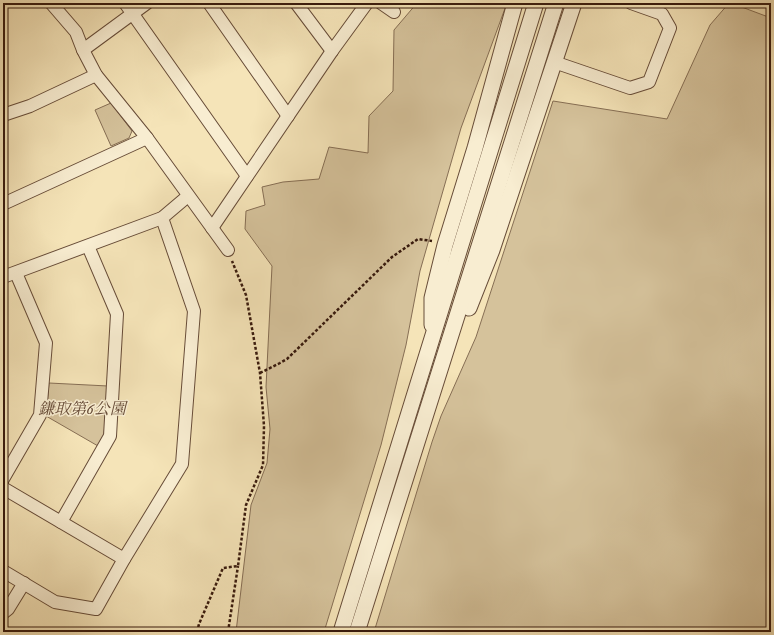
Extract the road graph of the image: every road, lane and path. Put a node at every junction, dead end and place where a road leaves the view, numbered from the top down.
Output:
1 (51, 3) edge
2 (125, 3) edge
3 (147, 3) edge
4 (209, 3) edge
5 (296, 3) edge
6 (367, 3) edge
7 (381, 3) edge
8 (515, 3) edge
9 (536, 3) edge
10 (556, 3) edge
11 (574, 3) edge
12 (631, 3) edge
13 (394, 12) dead end
14 (132, 14) junction
15 (83, 50) junction
16 (332, 51) junction
17 (554, 62) junction
18 (96, 75) junction
19 (3, 115) edge
20 (288, 116) junction
21 (147, 138) junction
22 (247, 176) junction
23 (188, 196) junction
24 (3, 204) edge
25 (162, 218) junction
26 (212, 228) junction
27 (446, 245) junction
28 (88, 246) junction
29 (228, 250) joint
30 (16, 273) junction
31 (3, 277) edge
32 (431, 344) junction
33 (446, 350) junction
34 (260, 373) junction
35 (3, 479) edge
36 (3, 488) edge
37 (61, 522) junction
38 (124, 559) junction
39 (238, 566) junction
40 (3, 571) edge
41 (24, 583) junction
42 (3, 613) edge
43 (197, 632) edge
44 (228, 632) edge
45 (341, 632) edge
46 (357, 632) edge

1 - 15 street
2 - 14 street
3 - 14 street
4 - 20 street
5 - 16 street
6 - 16 street
7 - 13 street
8 - 27 street
9 - 32 street
10 - 33 street
11 - 17 street
12 - 17 street
14 - 15 street
14 - 22 street
15 - 18 street
16 - 20 street
17 - 33 street
18 - 19 street
18 - 21 street
20 - 22 street
21 - 23 street
21 - 24 street
22 - 26 street
23 - 25 street
23 - 26 street
25 - 28 street
25 - 38 street
26 - 29 street
27 - 32 street
27 - 34 path
28 - 30 street
28 - 37 street
29 - 34 path
30 - 31 street
30 - 35 street
32 - 45 street
33 - 46 street
34 - 39 path
36 - 37 street
37 - 38 street
38 - 41 street
39 - 43 path
39 - 44 path
40 - 41 street
41 - 42 street

